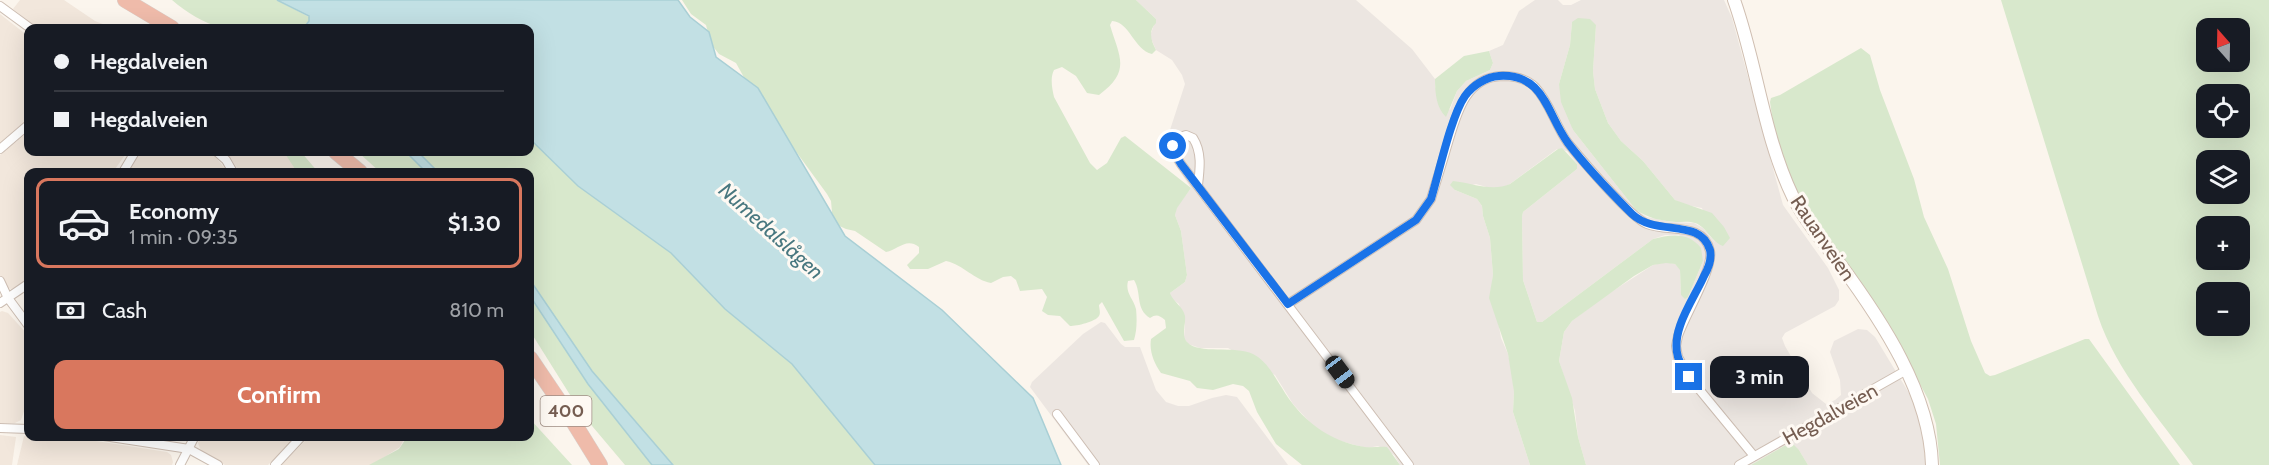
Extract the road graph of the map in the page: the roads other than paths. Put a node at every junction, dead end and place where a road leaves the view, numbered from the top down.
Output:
1 (125, 0) edge
2 (1734, 0) edge
3 (0, 6) edge
4 (25, 24) edge
5 (165, 24) edge
6 (24, 128) edge
7 (0, 149) edge
8 (222, 156) edge
9 (341, 156) edge
10 (231, 168) edge
11 (355, 168) edge
12 (1198, 185) junction
13 (0, 281) edge
14 (24, 287) edge
15 (4, 300) edge
16 (1288, 304) junction
17 (24, 321) edge
18 (534, 364) edge
19 (1905, 371) junction
20 (1057, 414) dead end
21 (0, 428) edge
22 (24, 429) edge
23 (137, 441) edge
24 (193, 441) edge
25 (297, 441) edge
26 (189, 449) junction
27 (1754, 456) junction
28 (180, 465) edge
29 (219, 465) edge
30 (275, 465) edge
31 (600, 465) edge
32 (1095, 465) edge
33 (1409, 465) edge
34 (1738, 465) edge
35 (1932, 465) edge

1 - 5 highway
2 - 19 main road, Rauanveien
3 - 4 street
6 - 7 street
8 - 10 street
9 - 11 highway
12 - 12 street
12 - 16 street
13 - 15 street
14 - 15 street
15 - 17 street
16 - 27 street
16 - 33 street
18 - 31 highway, 400
19 - 27 street, Hegdalveien
19 - 35 main road, Rauanveien
20 - 32 street
21 - 22 street
23 - 26 street
24 - 26 street
25 - 30 street
26 - 28 street
26 - 29 street
27 - 34 street, Hegdalveien

